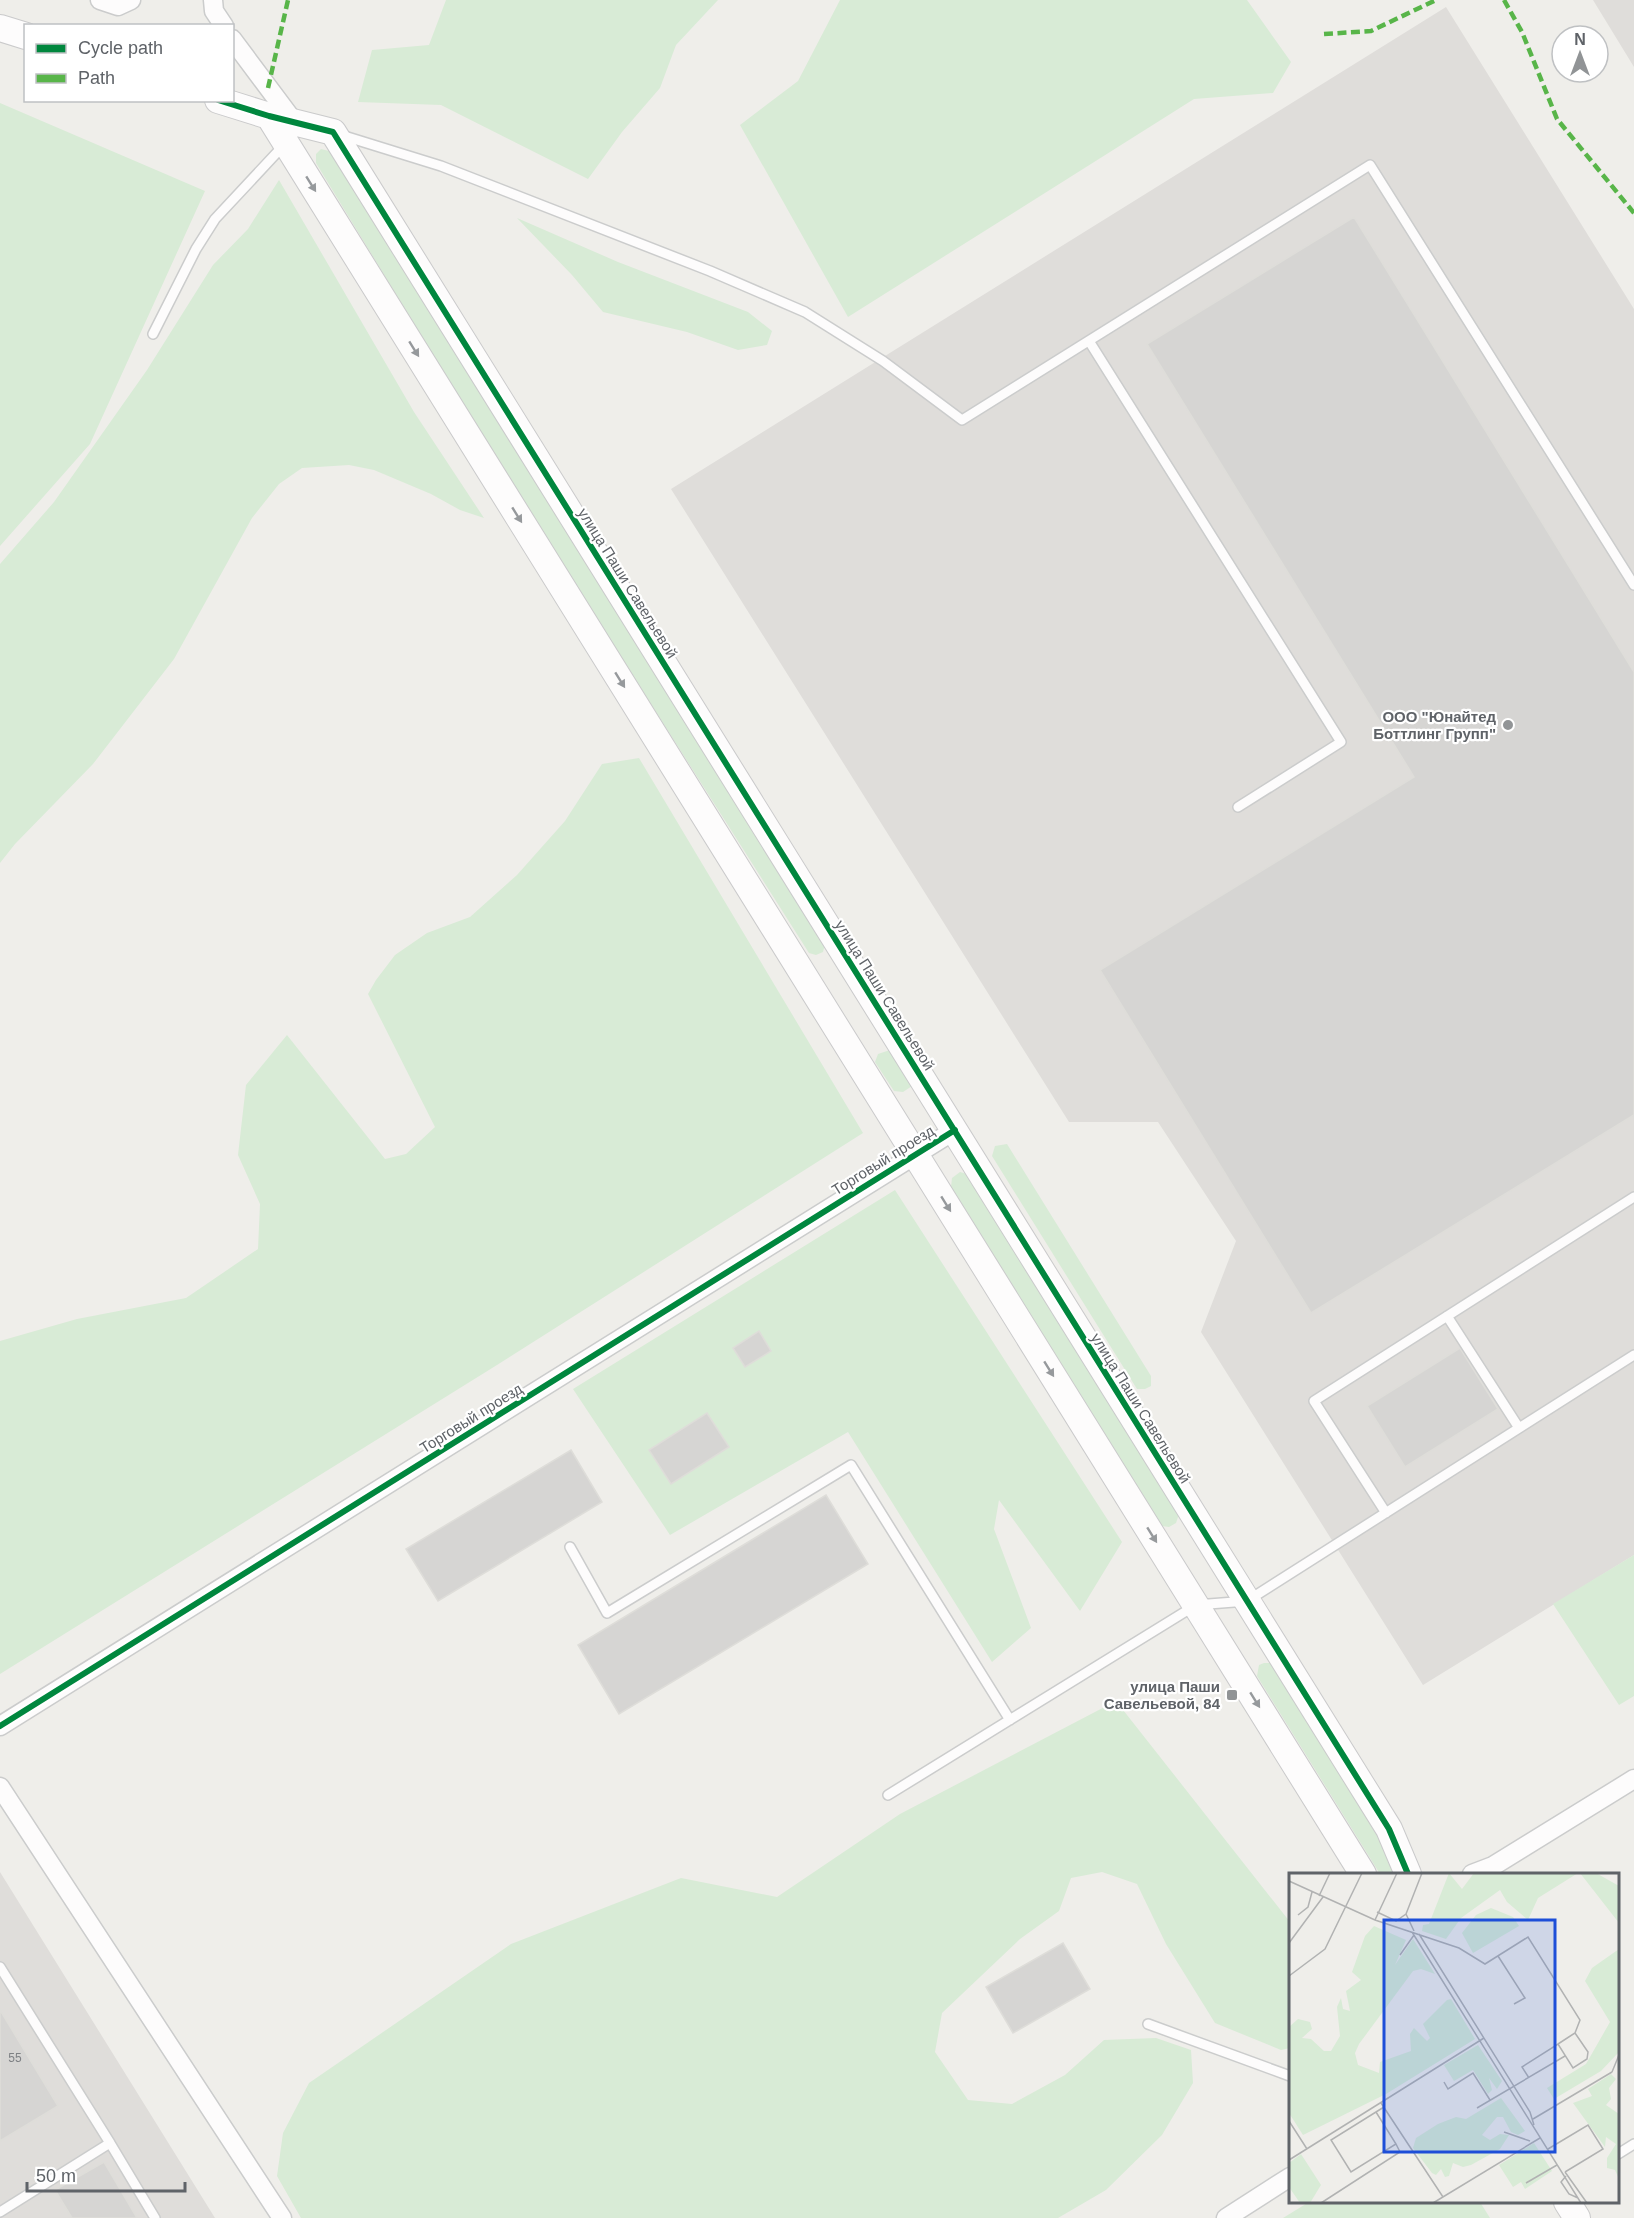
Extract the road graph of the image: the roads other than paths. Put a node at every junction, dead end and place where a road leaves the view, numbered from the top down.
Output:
1 (100, 0) edge
2 (131, 0) edge
3 (213, 0) edge
4 (223, 24) edge
5 (0, 28) edge
6 (24, 35) edge
7 (234, 42) edge
8 (224, 102) edge
9 (333, 132) junction
10 (290, 133) junction
11 (153, 334) dead end
12 (1089, 341) junction
13 (1634, 585) edge
14 (1238, 807) dead end
15 (955, 1130) junction
16 (915, 1154) junction
17 (1634, 1197) edge
18 (1447, 1316) junction
19 (1634, 1355) edge
20 (1519, 1428) junction
21 (1386, 1513) junction
22 (570, 1546) dead end
23 (1247, 1601) junction
24 (1196, 1605) junction
25 (1010, 1720) junction
26 (0, 1726) edge
27 (1634, 1779) edge
28 (0, 1787) edge
29 (888, 1794) dead end
30 (1362, 1873) edge
31 (1407, 1873) edge
32 (1477, 1873) edge
33 (0, 1967) edge
34 (1148, 2024) dead end
35 (1289, 2076) edge
36 (110, 2143) junction
37 (1634, 2144) edge
38 (1619, 2153) edge
39 (1289, 2177) edge
40 (1568, 2203) edge
41 (0, 2212) edge
42 (155, 2218) edge
43 (282, 2218) edge
44 (1226, 2218) edge
45 (1577, 2218) edge

1 - 2 street
3 - 4 street
5 - 6 street
7 - 10 street
8 - 10 street
9 - 10 street
9 - 12 lane
9 - 15 street, улица Паши Савельевой
10 - 11 lane
10 -> 16 street
12 - 13 lane
12 - 14 lane
15 - 16 street, Торговый проезд
15 - 23 street, улица Паши Савельевой
16 -> 24 street
16 - 26 street, Торговый проезд
17 - 18 lane
18 - 20 lane
18 - 21 lane
19 - 20 lane
20 - 21 lane
21 - 23 lane
22 - 25 lane
23 - 24 lane
23 - 31 street, улица Паши Савельевой
24 - 25 lane
24 -> 30 street
25 - 29 lane
27 - 32 street
28 - 43 street
33 - 36 lane
34 - 35 lane
36 - 41 lane
36 - 42 lane
37 - 38 lane
39 - 44 street
40 - 45 street

